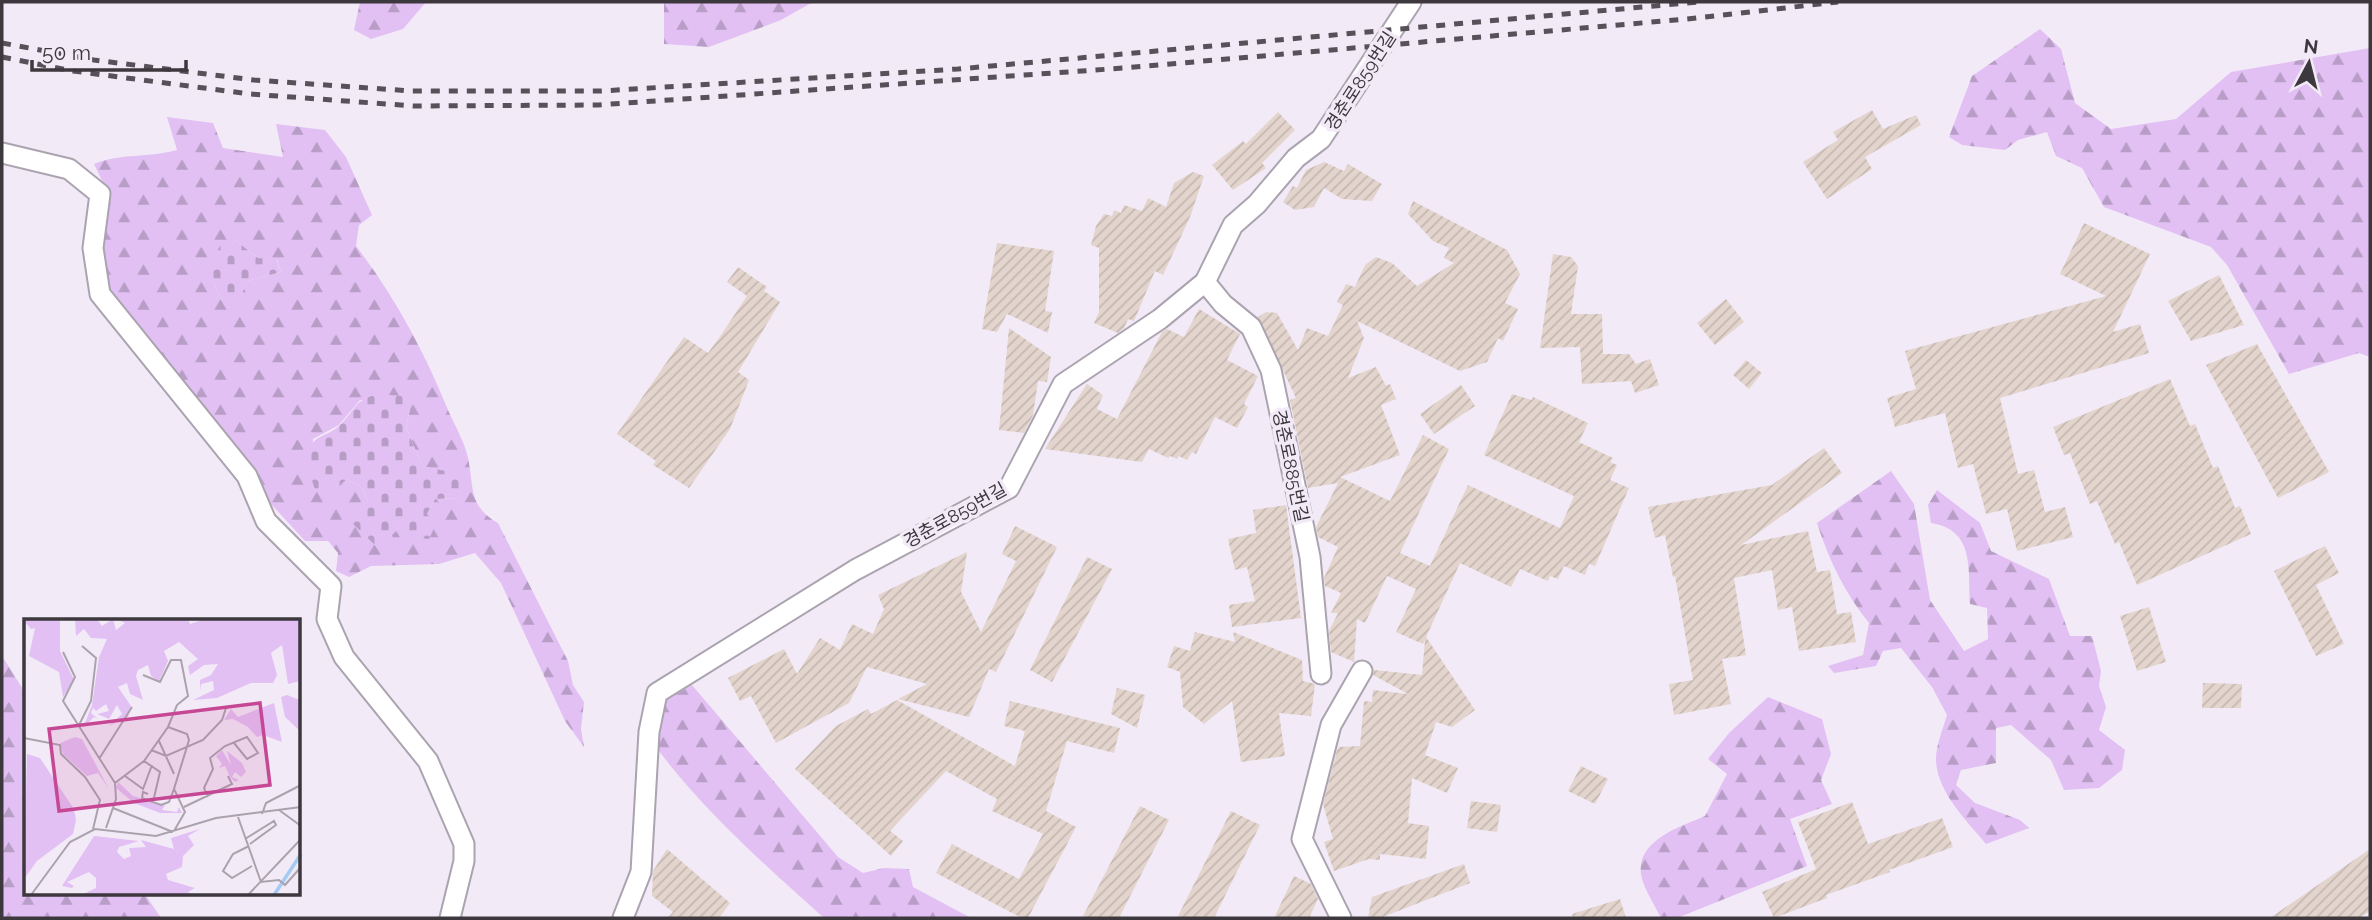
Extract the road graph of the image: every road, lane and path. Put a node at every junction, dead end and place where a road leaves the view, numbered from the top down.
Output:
1 (1412, 2) edge
2 (2, 153) edge
3 (1205, 282) junction
4 (1362, 671) dead end
5 (1321, 674) dead end
6 (450, 918) edge
7 (623, 918) edge
8 (1342, 918) edge

1 - 3 street, 경춘로859번길
2 - 6 street
3 - 5 street, 경춘로885번길
3 - 7 street, 경춘로859번길
4 - 8 street

